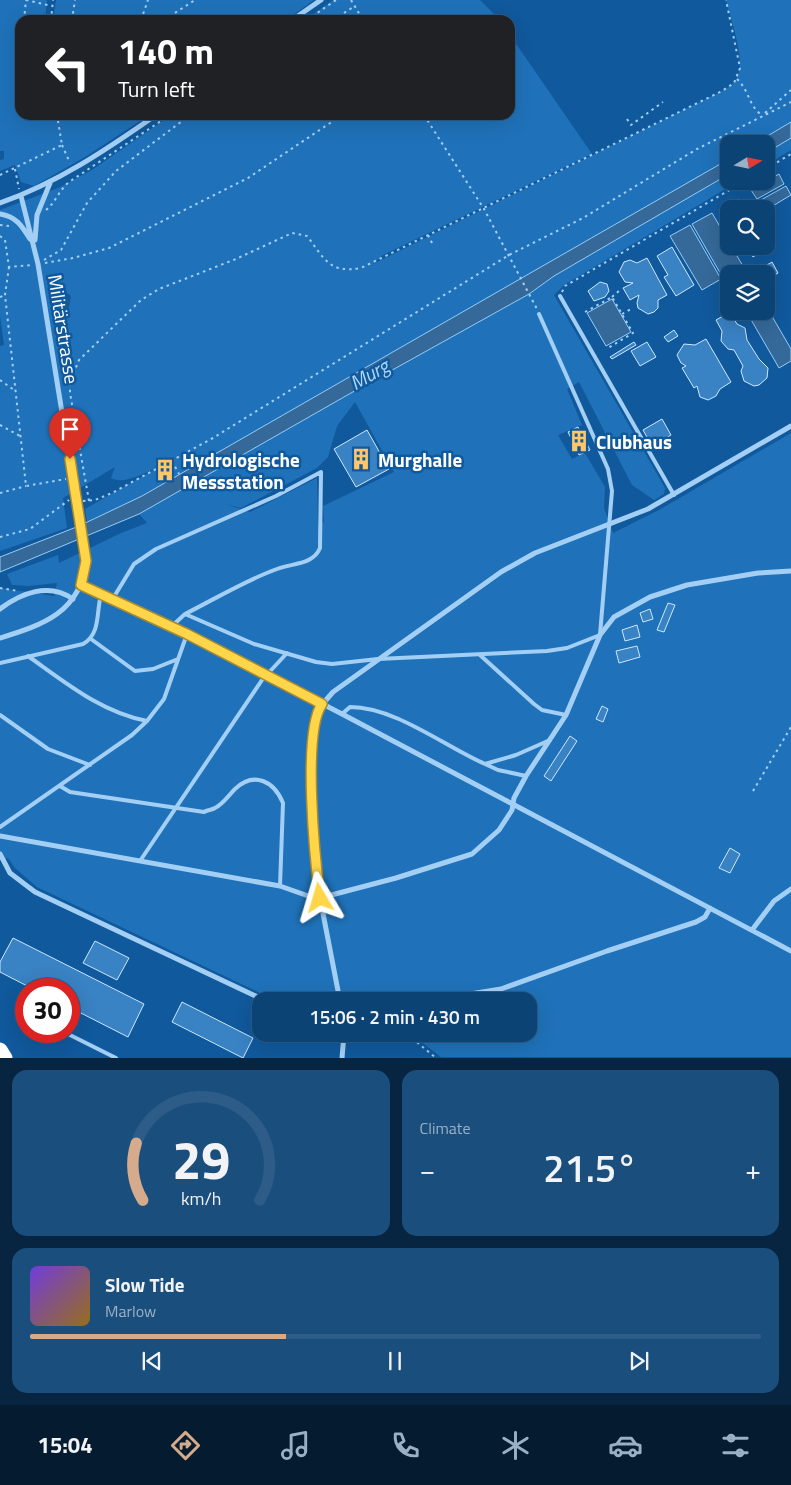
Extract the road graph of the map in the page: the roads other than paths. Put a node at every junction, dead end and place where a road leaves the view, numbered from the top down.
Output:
1 (321, 0) edge
2 (299, 15) edge
3 (148, 120) edge
4 (50, 183) junction
5 (21, 196) junction
6 (0, 203) edge
7 (0, 214) edge
8 (34, 246) junction
9 (560, 296) road end
10 (539, 314) road end
11 (791, 426) edge
12 (674, 495) junction
13 (608, 526) junction
14 (791, 571) edge
15 (81, 585) junction
16 (101, 595) junction
17 (73, 599) junction
18 (112, 600) junction
19 (0, 609) edge
20 (185, 614) junction
21 (172, 626) junction
22 (187, 634) junction
23 (600, 635) junction
24 (0, 638) edge
25 (91, 639) junction
26 (288, 653) junction
27 (480, 655) junction
28 (28, 656) junction
29 (178, 659) junction
30 (378, 659) junction
31 (0, 663) edge
32 (266, 675) junction
33 (322, 704) junction
34 (342, 714) junction
35 (0, 715) edge
36 (566, 715) junction
37 (147, 721) junction
38 (550, 739) junction
39 (485, 764) junction
40 (90, 765) junction
41 (526, 776) junction
42 (60, 786) junction
43 (513, 804) junction
44 (176, 808) junction
45 (0, 827) edge
46 (0, 836) edge
47 (0, 854) edge
48 (140, 861) junction
49 (280, 886) junction
50 (791, 889) edge
51 (320, 898) junction
52 (710, 908) junction
53 (752, 930) junction
54 (791, 951) edge
55 (338, 992) edge
56 (478, 992) edge
57 (252, 994) edge
58 (80, 1040) edge
59 (343, 1042) edge
60 (0, 1050) edge
61 (5, 1058) edge
62 (116, 1058) edge
63 (342, 1058) edge

1 - 2 street
3 - 4 street
4 - 5 street
4 - 8 street, Militärstrasse
5 - 6 street
5 - 8 street, Militärstrasse
7 - 8 street, Militärstrasse
8 - 15 street, Militärstrasse
9 - 12 lane
10 - 13 lane
11 - 12 street
12 - 13 street
13 - 23 lane
13 - 30 street
14 - 23 street
15 - 16 street
15 - 17 street, Militärstrasse
16 - 18 street
16 - 25 lane
17 - 19 street
17 - 24 street, Militärstrasse
18 - 20 lane
18 - 21 street
20 - 21 lane
20 - 26 lane
21 - 22 street
22 - 29 lane
22 - 32 street
23 - 27 lane
23 - 36 street
25 - 28 lane
25 - 29 lane
26 - 30 lane
26 - 32 lane
27 - 30 lane
27 - 36 lane
28 - 31 lane
28 - 37 lane
29 - 37 lane
30 - 33 street
32 - 33 street
32 - 44 lane
33 - 34 street
33 - 51 street
34 - 39 lane
34 - 43 street
35 - 40 lane
36 - 38 street
37 - 40 lane
38 - 39 lane
38 - 41 street
39 - 41 lane
40 - 42 lane
41 - 43 street
42 - 44 lane
42 - 45 lane
43 - 51 street
43 - 52 street
44 - 48 lane
44 - 49 lane
46 - 48 street
47 - 57 street
48 - 49 street
49 - 51 street
50 - 53 street
51 - 55 street
52 - 53 street
52 - 56 street
53 - 54 street
58 - 62 lane
59 - 63 street
60 - 61 highway

